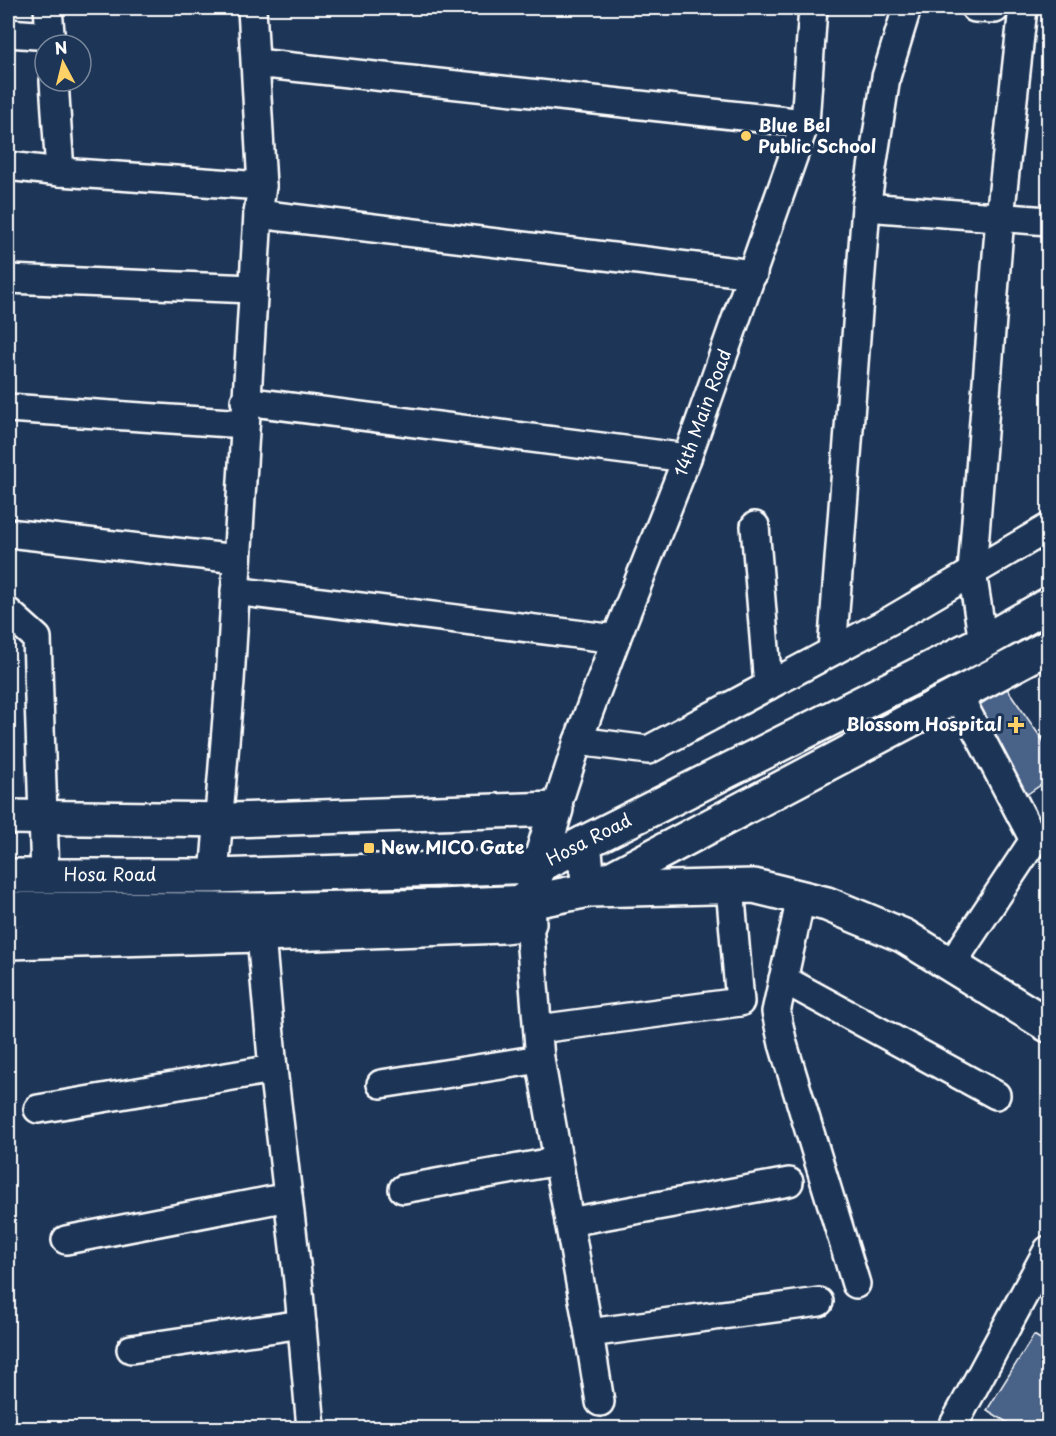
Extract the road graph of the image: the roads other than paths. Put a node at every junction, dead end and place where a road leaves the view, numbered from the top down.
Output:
1 (48, 8) edge
2 (252, 8) edge
3 (813, 8) edge
4 (907, 8) edge
5 (1023, 8) edge
6 (8, 33) edge
7 (50, 33) edge
8 (33, 38) edge
9 (256, 63) junction
10 (55, 93) edge
11 (805, 123) junction
12 (8, 166) edge
13 (60, 172) junction
14 (262, 186) junction
15 (866, 207) junction
16 (258, 214) junction
17 (1000, 217) junction
18 (1048, 221) edge
19 (753, 274) junction
20 (8, 279) edge
21 (254, 289) junction
22 (8, 408) edge
23 (245, 413) junction
24 (687, 458) junction
25 (755, 526) dead end
26 (1048, 528) edge
27 (8, 533) edge
28 (237, 559) junction
29 (972, 572) junction
30 (235, 591) junction
31 (1048, 605) edge
32 (8, 612) edge
33 (616, 639) junction
34 (983, 642) junction
35 (1048, 647) edge
36 (832, 651) junction
37 (768, 686) junction
38 (958, 695) junction
39 (578, 741) junction
40 (556, 809) junction
41 (8, 817) edge
42 (44, 817) junction
43 (218, 820) junction
44 (584, 843) junction
45 (538, 866) junction
46 (45, 875) junction
47 (8, 876) edge
48 (214, 876) junction
49 (730, 887) junction
50 (589, 890) junction
51 (801, 898) junction
52 (8, 909) edge
53 (528, 912) junction
54 (259, 923) junction
55 (8, 942) edge
56 (951, 965) junction
57 (783, 979) junction
58 (1048, 1025) edge
59 (539, 1029) junction
60 (540, 1059) junction
61 (273, 1069) junction
62 (381, 1084) dead end
63 (996, 1095) dead end
64 (39, 1109) dead end
65 (558, 1161) junction
66 (789, 1182) dead end
67 (403, 1189) dead end
68 (288, 1197) junction
69 (569, 1222) junction
70 (66, 1240) dead end
71 (1048, 1250) edge
72 (856, 1284) dead end
73 (819, 1302) dead end
74 (302, 1324) junction
75 (589, 1333) junction
76 (131, 1349) dead end
77 (600, 1402) dead end
78 (310, 1428) edge
79 (952, 1428) edge

1 - 7 street
2 - 9 street
3 - 11 street, 14th Main Road
4 - 15 street
5 - 17 street
6 - 8 street
9 - 11 street
9 - 14 street
10 - 13 street
11 - 19 street, 14th Main Road
12 - 13 street
13 - 14 street
14 - 16 street
15 - 17 street
15 - 36 street
16 - 19 street
16 - 21 street
17 - 18 street
17 - 29 street
19 - 24 street, 14th Main Road
20 - 21 street
21 - 23 street
22 - 23 street
23 - 24 street
23 - 28 street
24 - 33 street, 14th Main Road
25 - 37 street
26 - 29 street
27 - 28 street
28 - 30 street
29 - 34 street
29 - 36 street
30 - 33 street
30 - 43 street
31 - 34 main road, Hosa Road
32 - 42 street
33 - 39 street, 14th Main Road
34 - 44 main road, Hosa Road
35 - 38 main road, Hosa Road
36 - 37 street
37 - 39 street
38 - 50 main road, Hosa Road
38 - 56 street
39 - 40 street, 14th Main Road
40 - 43 main road
40 - 45 main road
41 - 42 main road
42 - 43 main road
42 - 46 street
43 - 48 street
44 - 45 main road, Hosa Road
44 - 50 main road
45 - 48 main road, Hosa Road
45 - 53 main road
46 - 47 main road, Hosa Road
46 - 48 main road, Hosa Road
49 - 50 main road
49 - 51 main road
49 - 59 street
50 - 53 main road, Hosa Road
51 - 56 main road
51 - 57 street
52 - 54 main road, Hosa Road
53 - 54 main road, Hosa Road
53 - 59 street
54 - 55 main road
54 - 61 street
56 - 58 main road
57 - 63 street
57 - 72 street
59 - 60 street
60 - 62 street
60 - 65 street
61 - 64 street
61 - 68 street
65 - 67 street
65 - 69 street
66 - 69 street
68 - 70 street
68 - 74 street
69 - 75 street
71 - 79 street
73 - 75 street
74 - 76 street
74 - 78 street
75 - 77 street

